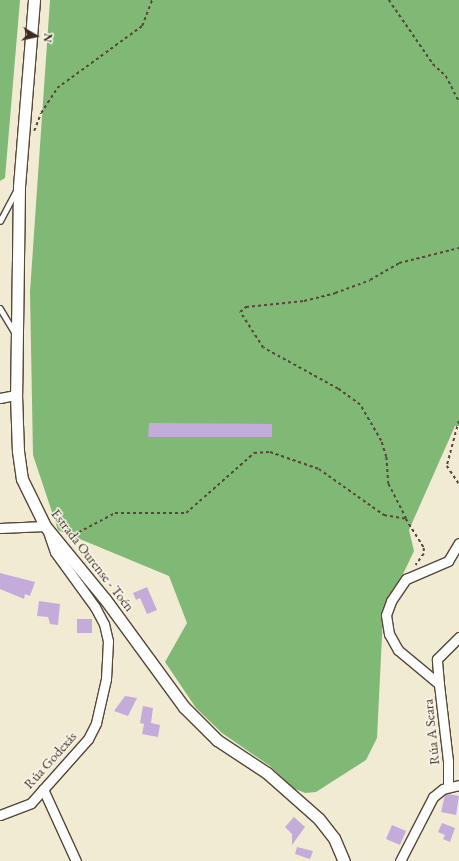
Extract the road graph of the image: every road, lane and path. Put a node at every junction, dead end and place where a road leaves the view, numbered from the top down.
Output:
1 (34, 0) edge
2 (152, 0) edge
3 (389, 0) edge
4 (459, 101) edge
5 (32, 135) dead end
6 (19, 187) junction
7 (0, 221) edge
8 (459, 248) edge
9 (0, 308) edge
10 (16, 334) junction
11 (16, 396) junction
12 (0, 398) edge
13 (459, 422) edge
14 (459, 484) edge
15 (406, 519) junction
16 (0, 528) edge
17 (46, 528) junction
18 (59, 543) junction
19 (459, 543) edge
20 (406, 579) junction
21 (459, 637) edge
22 (439, 684) junction
23 (459, 785) edge
24 (448, 786) junction
25 (43, 789) junction
26 (0, 815) edge
27 (76, 861) edge
28 (344, 861) edge
29 (400, 861) edge

1 - 6 street, Estrada Ourense - Toén
2 - 5 path
3 - 4 path
6 - 7 lane
6 - 10 street, Estrada Ourense - Toén
8 - 15 path
9 - 10 lane
10 - 11 street, Estrada Ourense - Toén
11 - 12 street
11 - 17 street, Estrada Ourense - Toén
13 - 14 path
15 - 18 path
15 - 20 path
16 - 17 street
17 - 18 street, Estrada Ourense - Toén
17 - 25 street, Rúa Godexás
18 - 28 street, Estrada Ourense - Toén
19 - 20 street
20 - 22 street, Rúa A Seara
21 - 22 street
22 - 24 street, Rúa A Seara
23 - 24 street
24 - 29 street
25 - 26 street, Rúa Godexás
25 - 27 street

